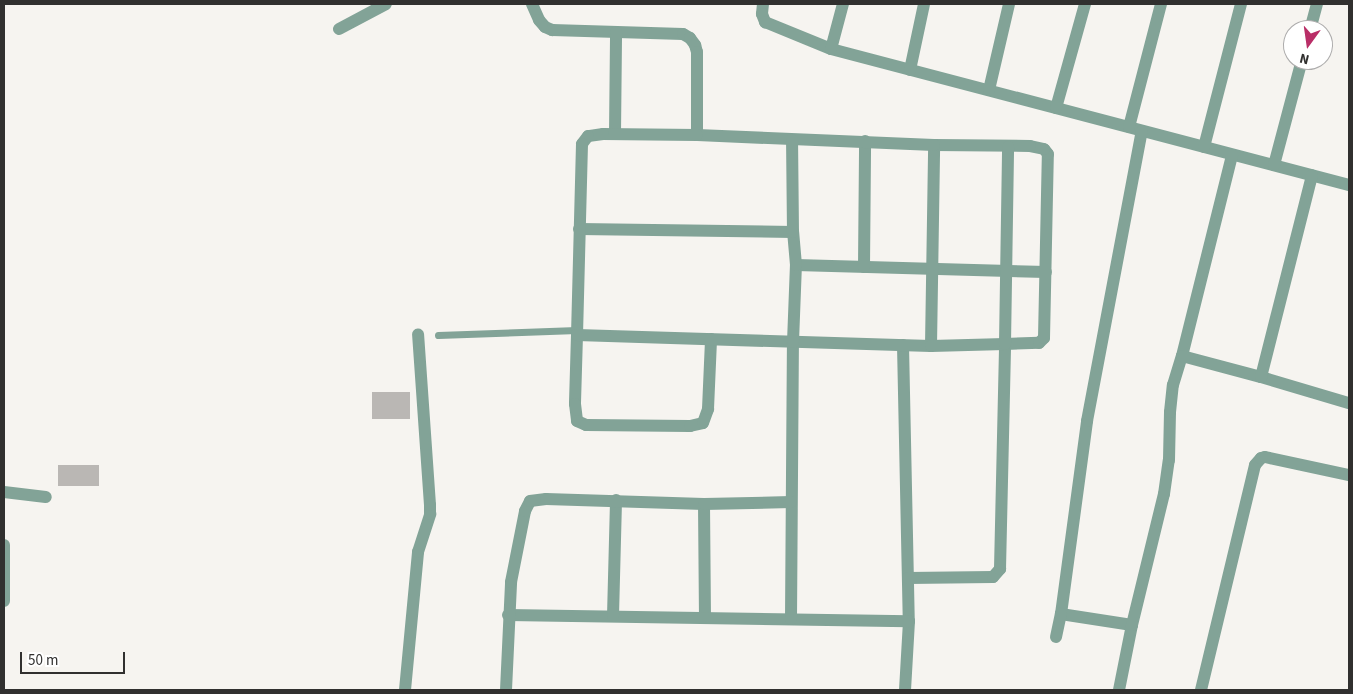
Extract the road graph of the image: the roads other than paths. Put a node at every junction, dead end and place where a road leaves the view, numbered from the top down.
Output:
1 (386, 4) edge
2 (532, 4) edge
3 (763, 4) edge
4 (843, 4) edge
5 (924, 4) edge
6 (1009, 4) edge
7 (1085, 4) edge
8 (1161, 4) edge
9 (1241, 4) edge
10 (1318, 4) edge
11 (1313, 20) edge
12 (339, 29) dead end
13 (616, 32) junction
14 (831, 49) junction
15 (910, 70) junction
16 (1299, 70) edge
17 (989, 90) junction
18 (1056, 108) junction
19 (1129, 127) junction
20 (1142, 131) junction
21 (615, 134) junction
22 (697, 135) junction
23 (792, 140) junction
24 (865, 141) junction
25 (934, 145) junction
26 (1008, 147) junction
27 (1204, 147) junction
28 (1232, 155) junction
29 (1274, 165) junction
30 (1312, 175) junction
31 (1349, 184) edge
32 (579, 228) junction
33 (793, 232) junction
34 (796, 265) junction
35 (864, 267) junction
36 (932, 269) junction
37 (1006, 271) junction
38 (1046, 272) junction
39 (577, 332) junction
40 (418, 334) dead end
41 (438, 335) dead end
42 (711, 340) junction
43 (793, 342) junction
44 (1005, 344) junction
45 (902, 345) junction
46 (931, 346) junction
47 (1182, 356) junction
48 (1261, 377) junction
49 (1349, 403) edge
50 (1349, 475) edge
51 (4, 492) edge
52 (46, 497) dead end
53 (616, 500) junction
54 (792, 502) junction
55 (704, 504) junction
56 (4, 545) edge
57 (908, 578) junction
58 (4, 601) edge
59 (1061, 614) junction
60 (508, 615) junction
61 (613, 616) junction
62 (705, 618) junction
63 (792, 619) junction
64 (909, 621) junction
65 (1132, 626) junction
66 (1056, 637) dead end
67 (405, 690) edge
68 (506, 690) edge
69 (905, 690) edge
70 (1119, 690) edge
71 (1201, 690) edge

1 - 12 street
2 - 13 street
3 - 14 street
4 - 14 street
5 - 15 street
6 - 17 street
7 - 18 street
8 - 19 street
9 - 27 street
10 - 11 street
13 - 21 street
13 - 22 street
14 - 15 street
15 - 17 street
16 - 29 street
17 - 18 street
18 - 19 street
19 - 20 street
20 - 27 street
20 - 59 street
21 - 22 street
21 - 32 street
22 - 23 street
23 - 24 street
23 - 33 street
24 - 25 street
24 - 35 street
25 - 26 street
25 - 36 street
26 - 37 street
26 - 38 street
27 - 28 street
28 - 29 street
28 - 47 street
29 - 30 street
30 - 31 street
30 - 48 street
32 - 33 street
32 - 39 street
33 - 34 street
34 - 35 street
34 - 43 street
35 - 36 street
36 - 37 street
36 - 46 street
37 - 38 street
37 - 44 street
38 - 44 street
39 - 41 lane
39 - 42 street
39 - 42 street
40 - 67 street
42 - 43 street
43 - 45 street
43 - 54 street
44 - 46 street
44 - 57 street
45 - 46 street
45 - 57 street
47 - 48 street
47 - 65 street
48 - 49 street
50 - 71 street
51 - 52 street
53 - 55 street
53 - 60 street
53 - 61 street
54 - 55 street
54 - 63 street
55 - 62 street
56 - 58 street
57 - 64 street
59 - 65 street
59 - 66 street
60 - 61 street
60 - 68 street
61 - 62 street
62 - 63 street
63 - 64 street
64 - 69 street
65 - 70 street

